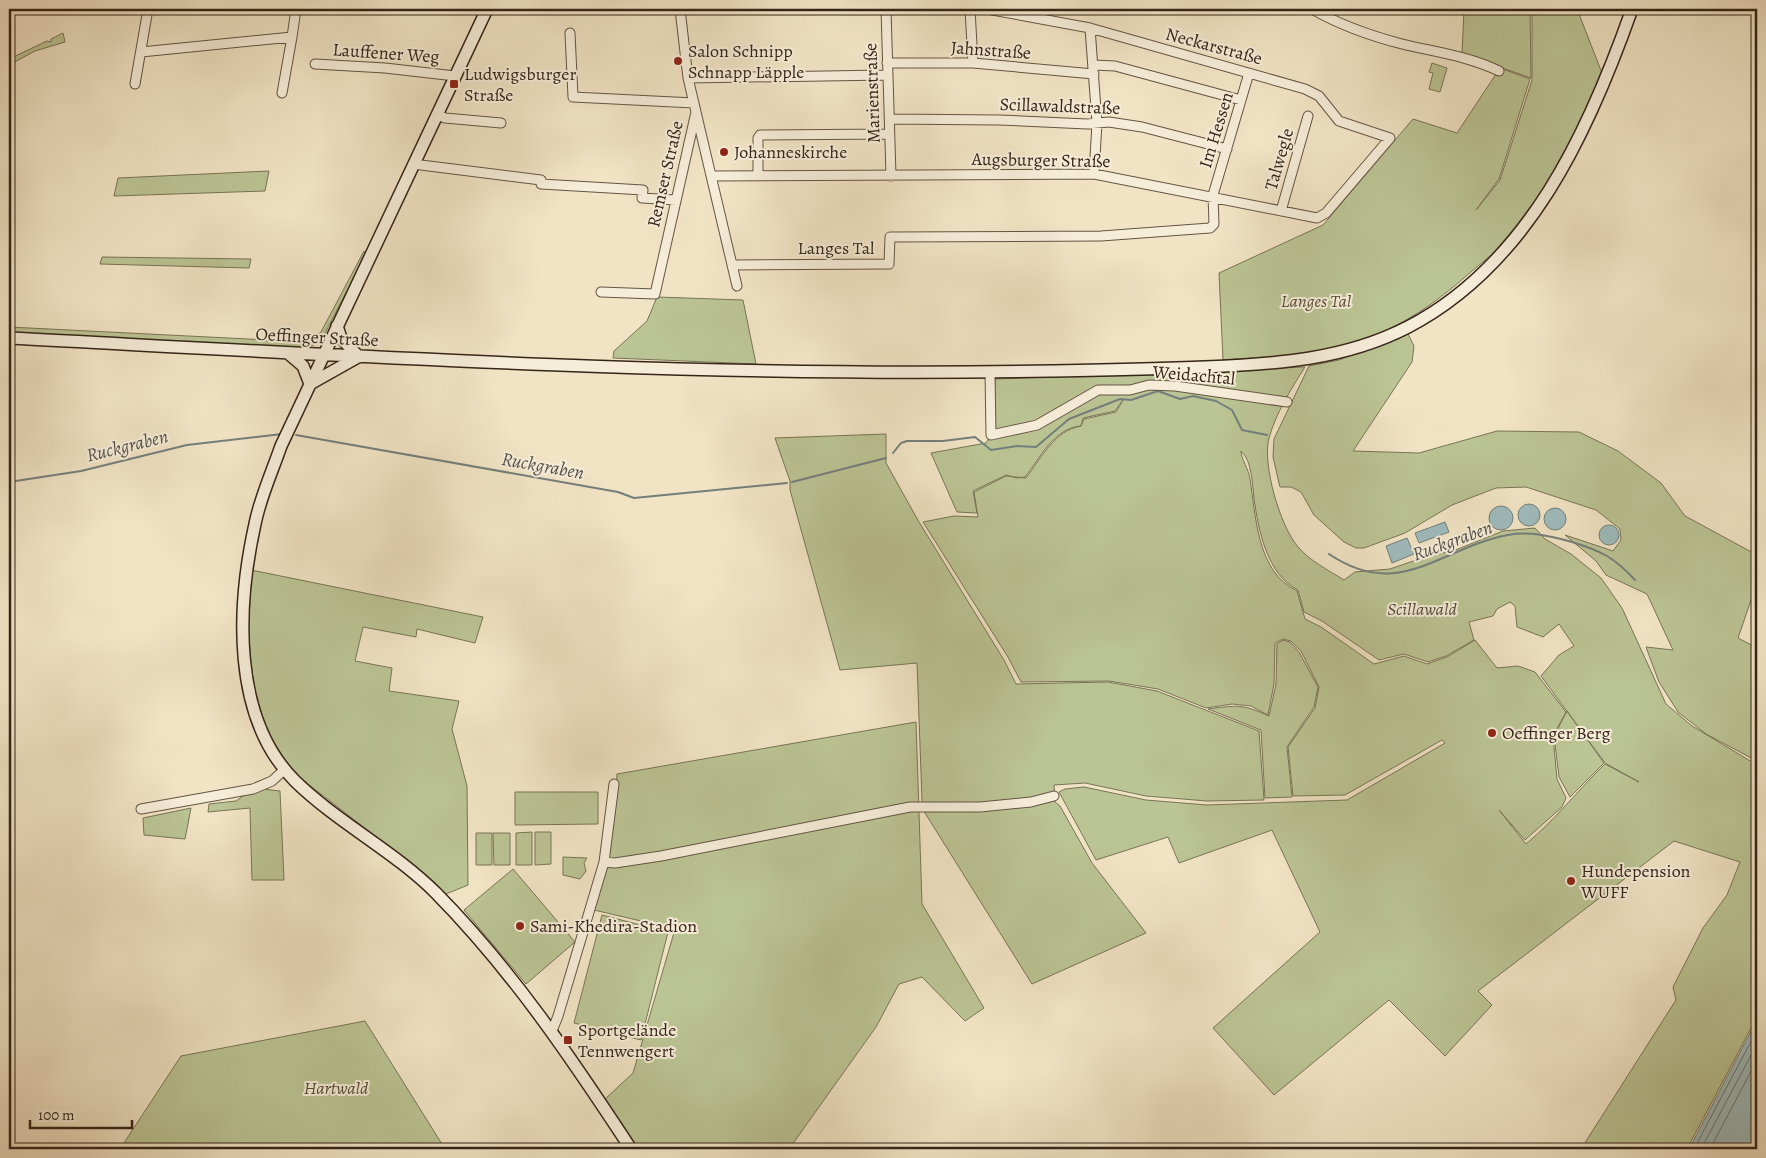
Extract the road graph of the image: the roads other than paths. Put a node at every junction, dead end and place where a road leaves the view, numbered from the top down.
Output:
1 (148, 9) edge
2 (296, 9) edge
3 (487, 9) edge
4 (680, 9) edge
5 (886, 9) edge
6 (970, 9) edge
7 (987, 9) edge
8 (1312, 9) edge
9 (1632, 9) edge
10 (1090, 28) junction
11 (570, 33) dead end
12 (292, 37) junction
13 (141, 52) junction
14 (886, 62) junction
15 (315, 64) dead end
16 (973, 64) junction
17 (1094, 69) junction
18 (1499, 71) dead end
19 (1250, 73) junction
20 (887, 75) junction
21 (455, 76) junction
22 (688, 78) junction
23 (135, 84) dead end
24 (282, 93) dead end
25 (1242, 100) junction
26 (695, 107) junction
27 (436, 115) junction
28 (1308, 116) dead end
29 (890, 120) junction
30 (501, 123) dead end
31 (1097, 123) junction
32 (890, 134) junction
33 (1390, 138) joint
34 (1227, 149) junction
35 (413, 164) junction
36 (1094, 174) junction
37 (712, 176) junction
38 (758, 176) junction
39 (891, 176) junction
40 (1213, 196) junction
41 (676, 200) junction
42 (1281, 211) junction
43 (732, 265) junction
44 (737, 286) dead end
45 (601, 292) dead end
46 (337, 326) junction
47 (9, 338) edge
48 (289, 354) junction
49 (324, 356) junction
50 (359, 357) junction
51 (990, 372) junction
52 (310, 384) junction
53 (1287, 402) dead end
54 (285, 769) junction
55 (614, 784) dead end
56 (1054, 796) dead end
57 (141, 809) dead end
58 (604, 862) junction
59 (552, 1031) junction
60 (631, 1149) edge

1 - 13 street
2 - 12 street
3 - 21 main road
4 - 22 street, Remser Straße
5 - 14 street, Marienstraße
6 - 16 street
7 - 10 street, Neckarstraße
8 - 18 street
9 - 51 main road, Oeffinger Straße
10 - 17 street
10 - 19 street, Neckarstraße
11 - 26 street
12 - 13 street
12 - 24 street
13 - 23 street
14 - 16 street, Jahnstraße
14 - 20 street, Marienstraße
15 - 21 street, Lauffener Weg
16 - 17 street, Jahnstraße
17 - 25 street, Jahnstraße
17 - 31 street
19 - 25 street, Im Hessen
19 - 33 street, Neckarstraße
20 - 22 street
20 - 29 street, Marienstraße
21 - 27 main road
22 - 26 street, Remser Straße
25 - 34 street, Im Hessen
26 - 37 street
26 - 41 street, Remser Straße
27 - 30 street
27 - 35 main road
28 - 42 street, Talwegle
29 - 31 street, Scillawaldstraße
29 - 32 street, Marienstraße
31 - 34 street, Scillawaldstraße
31 - 36 street
32 - 38 street
32 - 39 street, Marienstraße
33 - 42 street, Augsburger Straße
34 - 40 street, Im Hessen
35 - 41 street
35 - 46 main road
36 - 39 street, Augsburger Straße
36 - 40 street, Augsburger Straße
37 - 38 street, Augsburger Straße
37 - 43 street
38 - 39 street, Augsburger Straße
40 - 42 street, Augsburger Straße
40 - 43 street, Langes Tal
41 - 45 street, Remser Straße
43 - 44 street
46 - 49 main road
46 - 50 main road
47 - 48 main road, Oeffinger Straße
48 - 49 main road, Oeffinger Straße
48 - 52 main road
49 - 50 main road, Oeffinger Straße
49 - 52 main road
50 - 51 main road, Oeffinger Straße
50 - 52 main road
51 - 53 street, Weidachtal
52 - 54 main road
54 - 57 street
54 - 59 main road
55 - 58 street
56 - 58 street
58 - 59 street
59 - 60 main road

